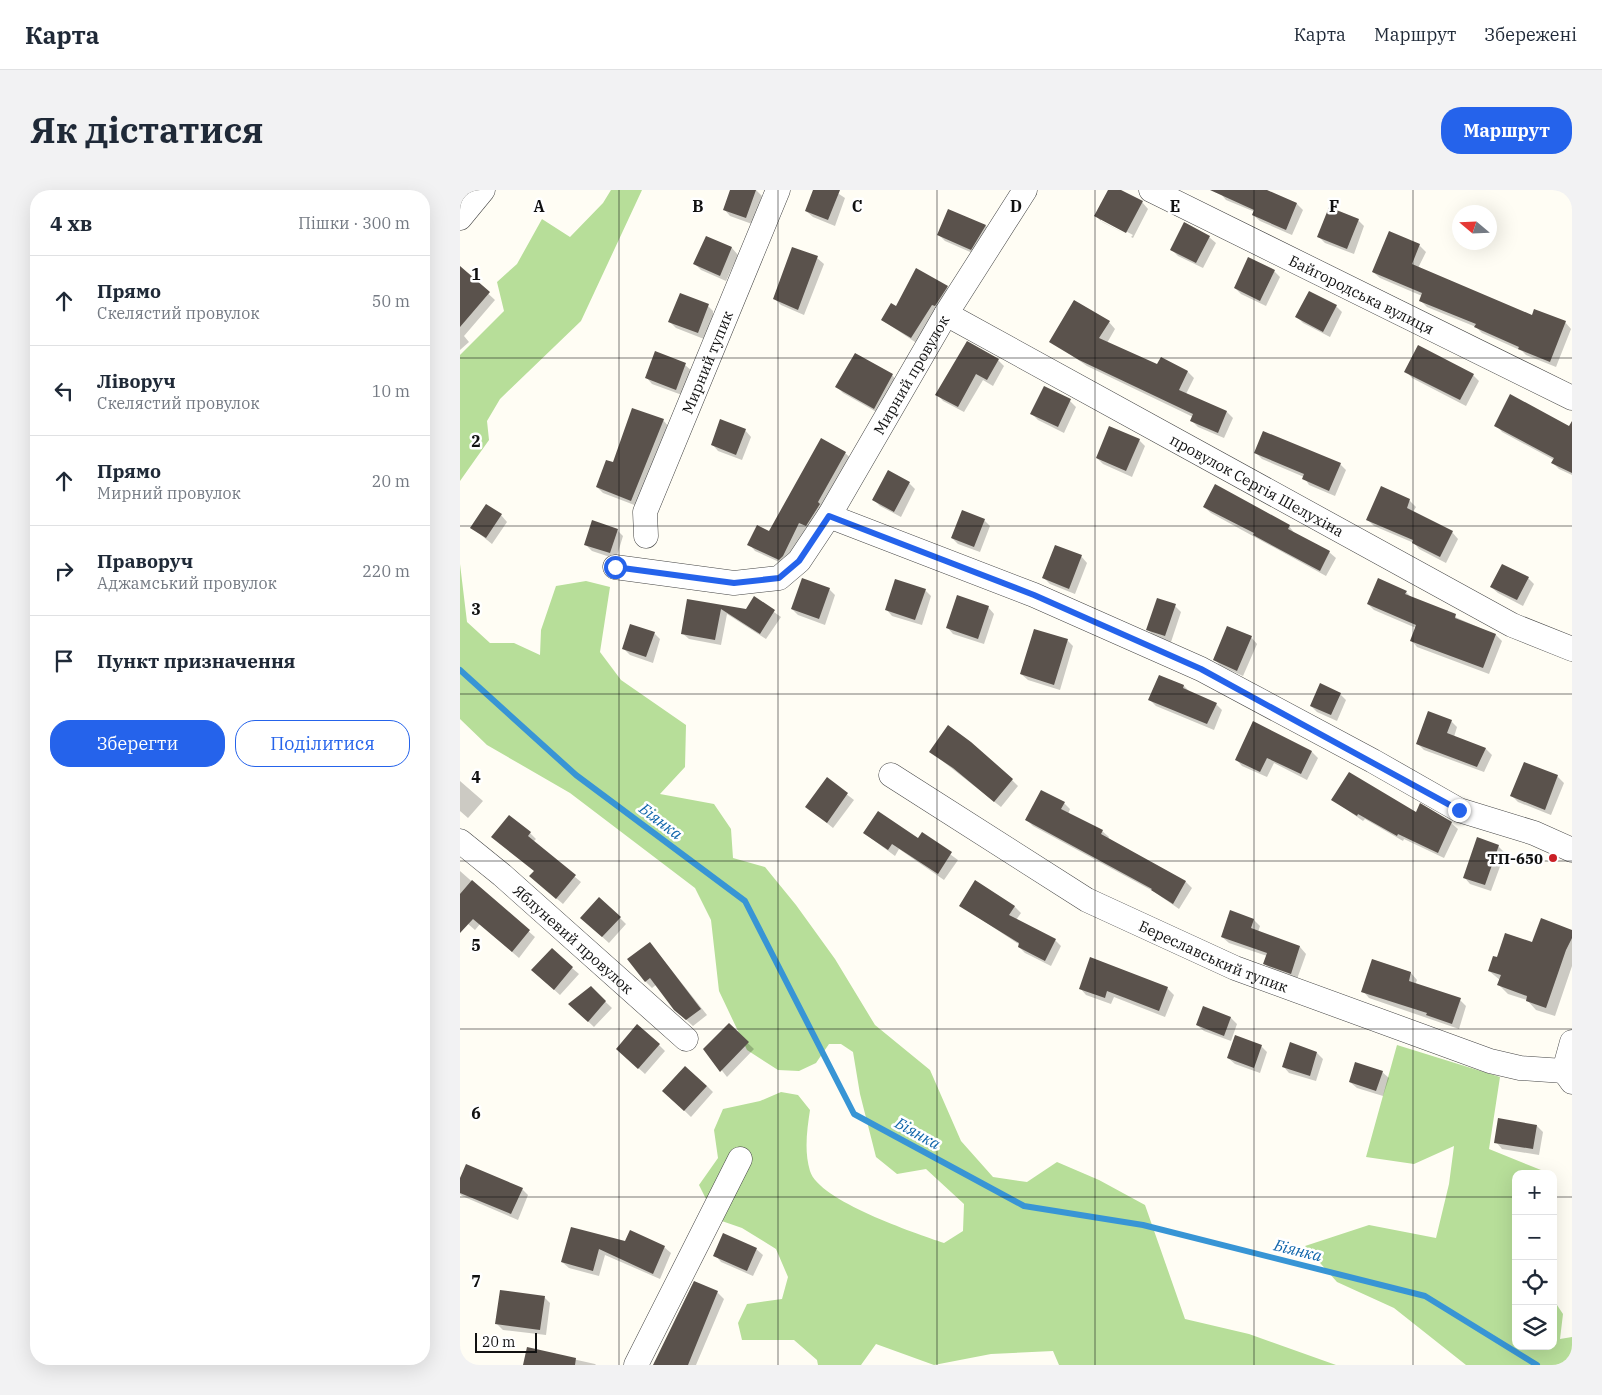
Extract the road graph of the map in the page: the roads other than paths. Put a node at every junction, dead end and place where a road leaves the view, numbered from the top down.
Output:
1 (483, 190) edge
2 (778, 190) edge
3 (1025, 190) edge
4 (1151, 190) edge
5 (460, 218) edge
6 (946, 314) junction
7 (1572, 398) edge
8 (829, 516) junction
9 (646, 536) dead end
10 (615, 567) dead end
11 (1572, 649) edge
12 (891, 775) dead end
13 (460, 841) edge
14 (1572, 850) edge
15 (686, 1040) dead end
16 (1572, 1042) edge
17 (1568, 1076) edge
18 (740, 1159) dead end
19 (636, 1365) edge

1 - 5 street
2 - 9 street, Мирний тупик
3 - 6 street, Мирний провулок
4 - 7 street, Байгородська вулиця
6 - 8 street, Мирний провулок
6 - 11 street, провулок Сергія Шелухіна
8 - 10 street, Мирний провулок
8 - 14 street
12 - 17 street, Береславський тупик
13 - 15 street, Яблуневий провулок
16 - 17 street
18 - 19 street

